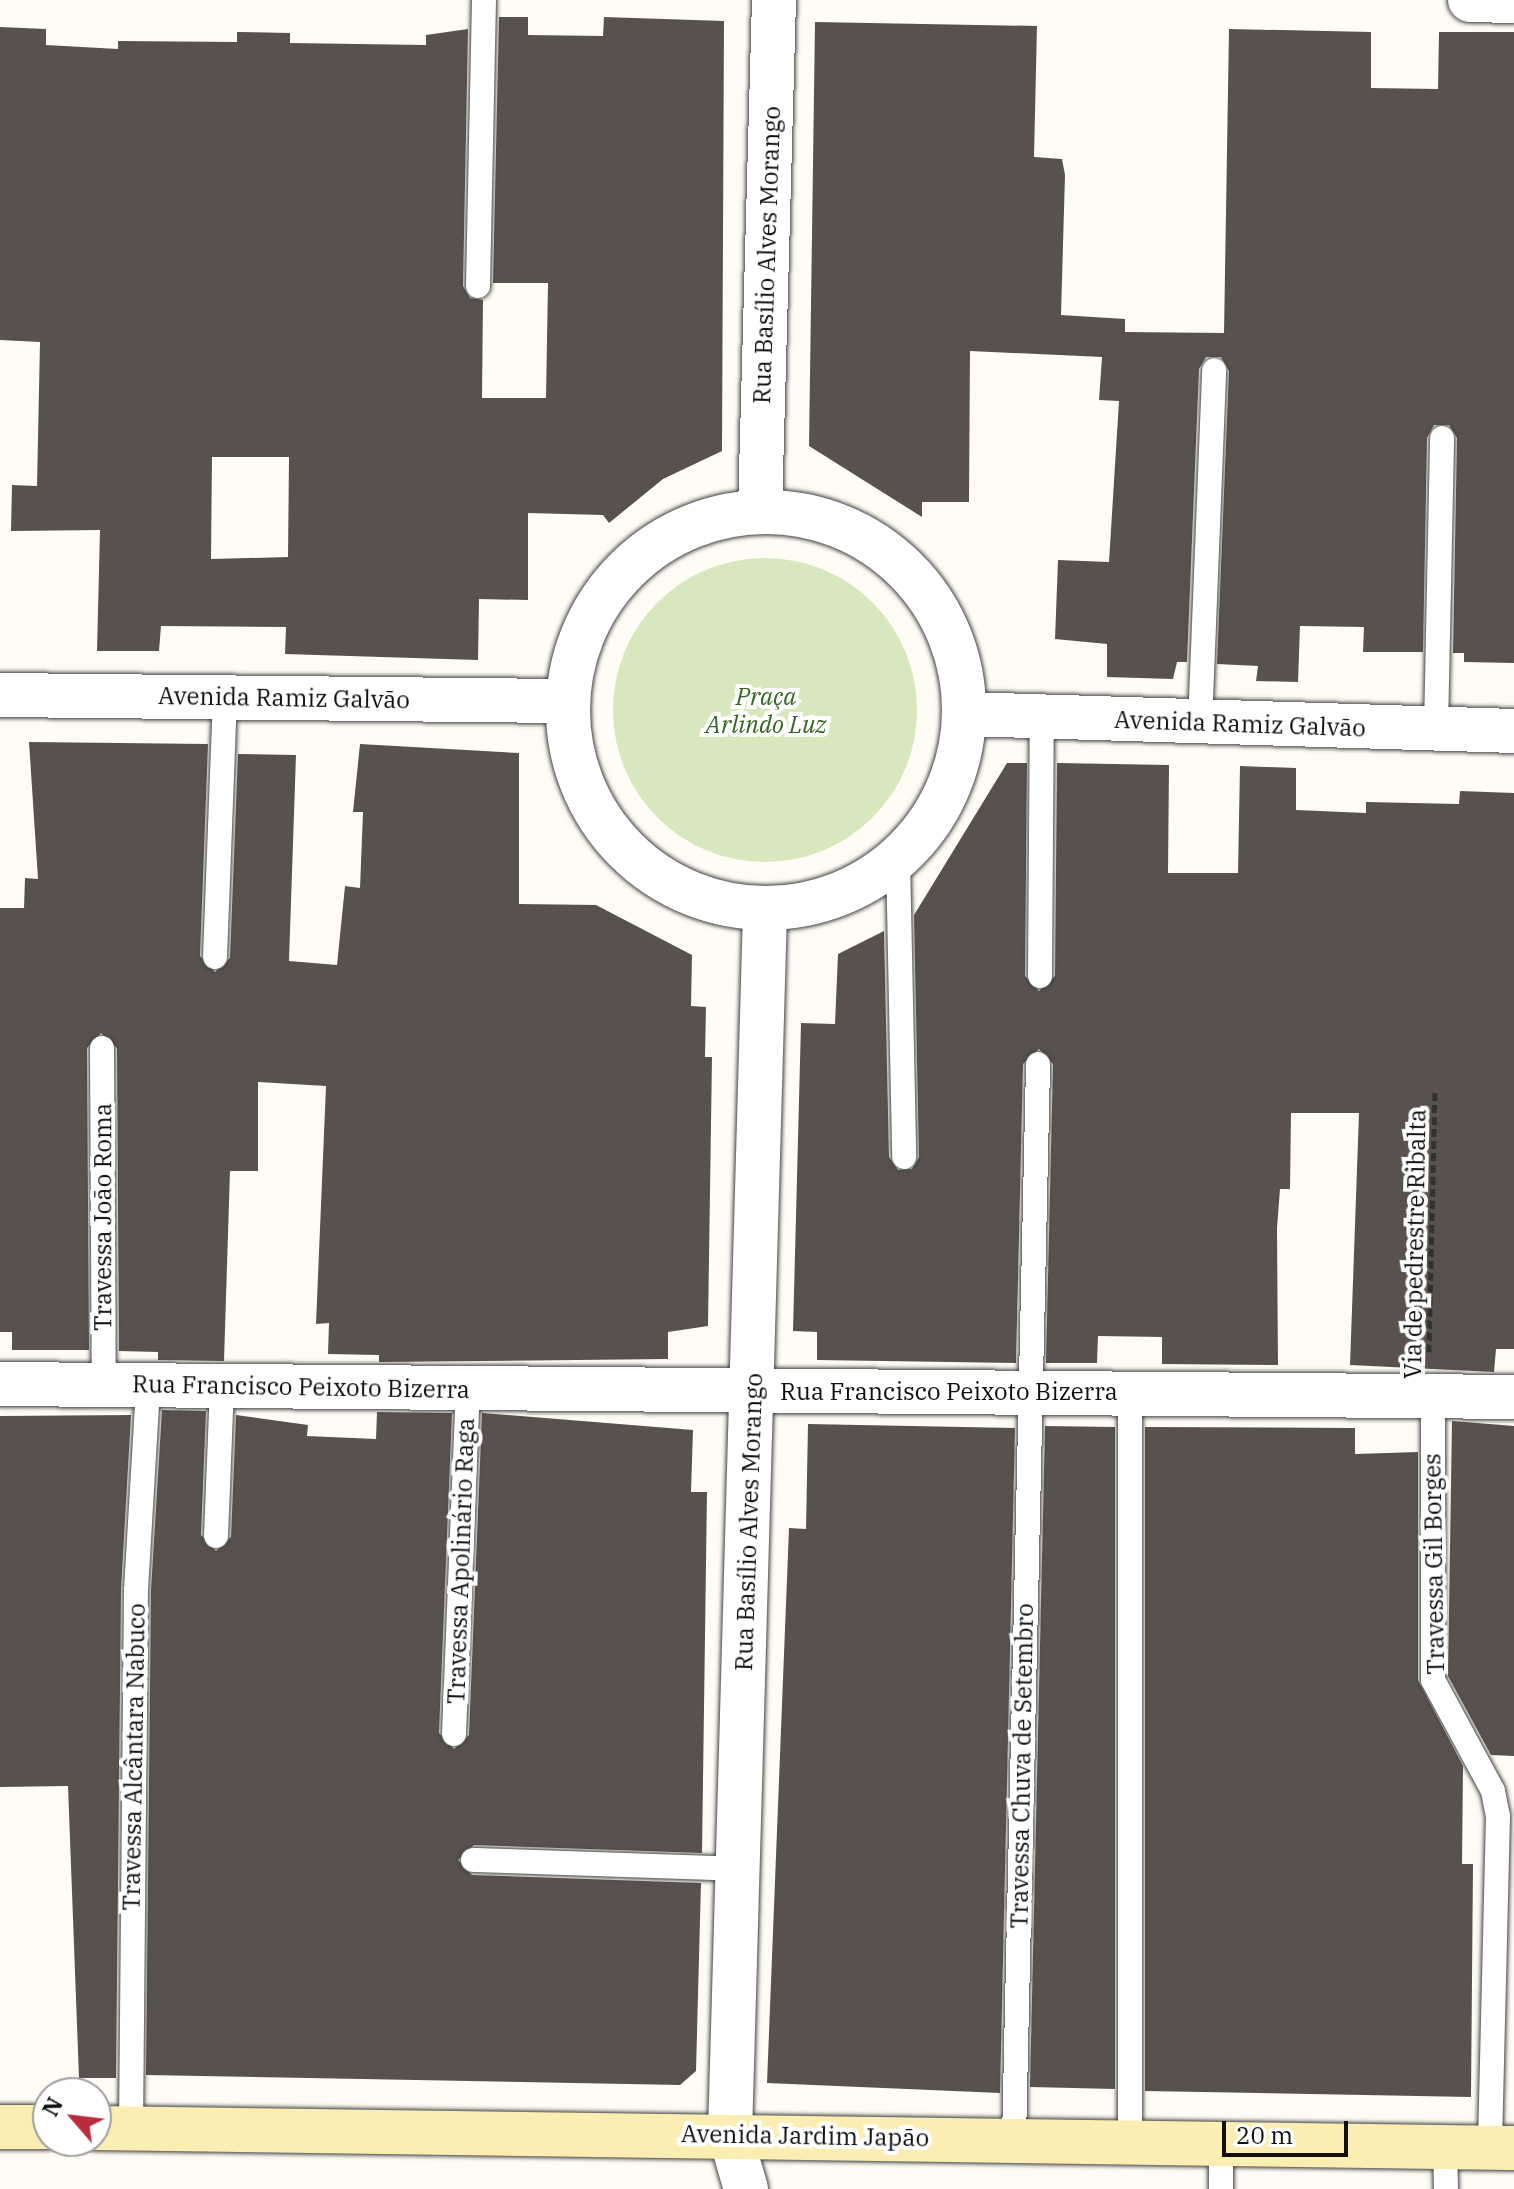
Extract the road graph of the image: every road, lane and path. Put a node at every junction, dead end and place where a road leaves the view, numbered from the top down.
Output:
1 (484, 0) edge
2 (774, 0) edge
3 (1470, 0) edge
4 (1514, 1) edge
5 (478, 286) dead end
6 (1214, 370) dead end
7 (1442, 438) dead end
8 (760, 510) junction
9 (0, 695) edge
10 (225, 697) junction
11 (567, 701) junction
12 (965, 714) junction
13 (1042, 717) junction
14 (1200, 724) junction
15 (1436, 729) junction
16 (1514, 731) edge
17 (898, 859) junction
18 (765, 910) junction
19 (215, 957) dead end
20 (1040, 976) dead end
21 (102, 1048) dead end
22 (1038, 1064) dead end
23 (1435, 1091) dead end
24 (904, 1157) dead end
25 (0, 1384) edge
26 (104, 1385) junction
27 (148, 1385) junction
28 (222, 1386) junction
29 (468, 1388) junction
30 (753, 1391) junction
31 (1031, 1393) junction
32 (1130, 1394) junction
33 (1433, 1397) junction
34 (1514, 1397) edge
35 (216, 1536) dead end
36 (454, 1734) dead end
37 (473, 1860) dead end
38 (739, 1869) junction
39 (0, 2127) edge
40 (32, 2127) edge
41 (114, 2128) edge
42 (730, 2134) junction
43 (1014, 2140) junction
44 (1130, 2142) junction
45 (1221, 2145) junction
46 (1502, 2148) edge
47 (1446, 2168) edge
48 (746, 2189) edge
49 (1221, 2189) edge

1 - 5 lane
2 - 8 street, Rua Basílio Alves Morango
3 - 4 street
6 - 14 lane
7 - 15 lane
8 - 11 street
8 - 12 street
9 - 10 street, Avenida Ramiz Galvão
10 - 11 street, Avenida Ramiz Galvão
10 - 19 lane
11 - 18 street
12 - 13 street, Avenida Ramiz Galvão
12 - 17 street
13 - 14 street, Avenida Ramiz Galvão
13 - 20 lane
14 - 15 street, Avenida Ramiz Galvão
15 - 16 street, Avenida Ramiz Galvão
17 - 18 street
17 - 24 lane
18 - 30 street, Rua Basílio Alves Morango
21 - 26 lane, Travessa João Roma
22 - 31 lane, Travessa Chuva de Setembro
23 - 33 path, Via de pedrestre Ribalta
25 - 26 street, Rua Francisco Peixoto Bizerra
26 - 27 street, Rua Francisco Peixoto Bizerra
27 - 28 street, Rua Francisco Peixoto Bizerra
27 - 41 lane, Travessa Alcântara Nabuco
28 - 29 street, Rua Francisco Peixoto Bizerra
28 - 35 lane
29 - 30 street, Rua Francisco Peixoto Bizerra
29 - 36 lane, Travessa Apolinário Raga
30 - 31 street, Rua Francisco Peixoto Bizerra
30 - 38 street, Rua Basílio Alves Morango
31 - 32 street, Rua Francisco Peixoto Bizerra
31 - 43 lane, Travessa Chuva de Setembro
32 - 33 street, Rua Francisco Peixoto Bizerra
32 - 44 lane
33 - 34 street, Rua Francisco Peixoto Bizerra
33 - 46 lane, Travessa Gil Borges
37 - 38 lane
38 - 42 street, Rua Basílio Alves Morango
39 - 40 main road
41 - 42 main road, Avenida Jardim Japão
42 - 43 main road, Avenida Jardim Japão
42 - 48 street, Rua Basílio Alves Morango
43 - 44 main road, Avenida Jardim Japão
44 - 45 main road, Avenida Jardim Japão
45 - 47 main road, Avenida Jardim Japão
45 - 49 lane
46 - 47 main road, Avenida Jardim Japão

